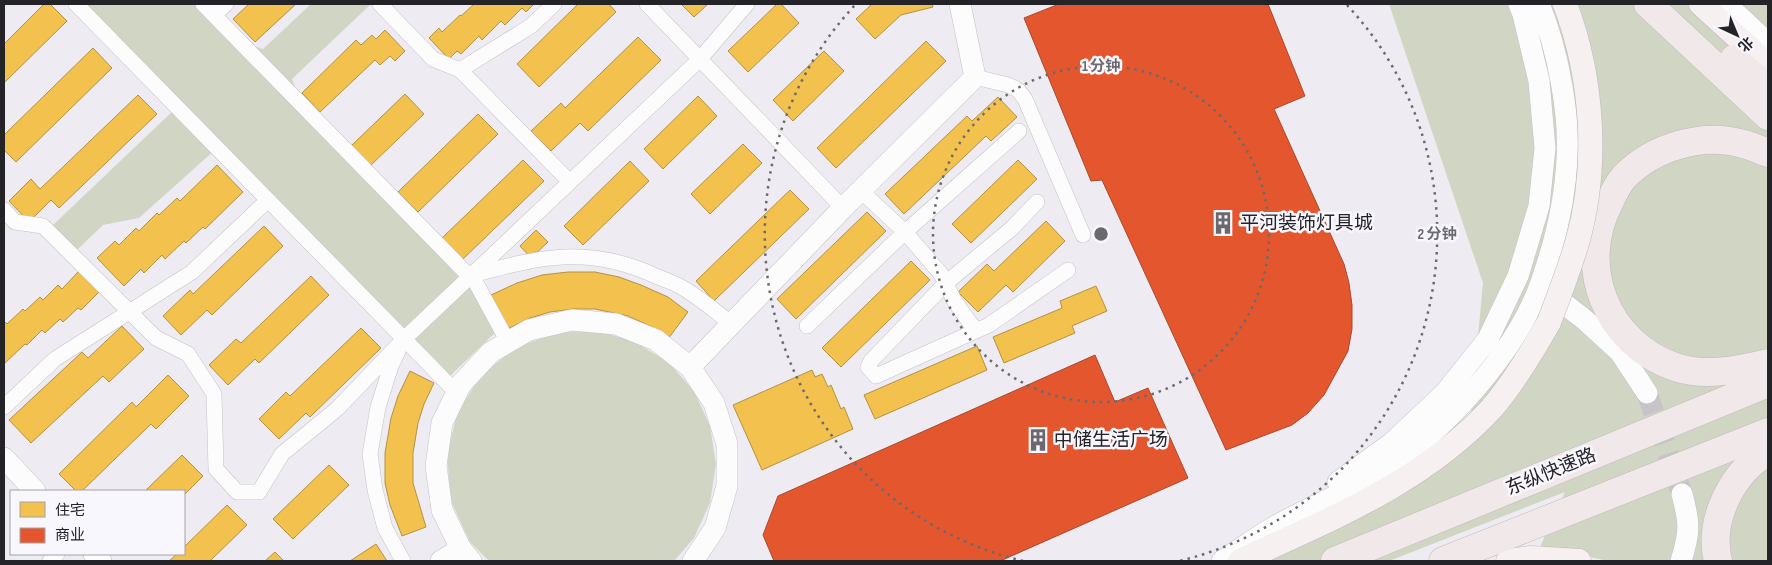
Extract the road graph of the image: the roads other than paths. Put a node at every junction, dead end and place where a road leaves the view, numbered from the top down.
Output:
1 (76, 4) edge
2 (203, 4) edge
3 (226, 4) edge
4 (380, 4) edge
5 (554, 4) edge
6 (647, 4) edge
7 (747, 4) edge
8 (960, 4) edge
9 (1519, 4) edge
10 (1539, 4) edge
11 (1565, 4) edge
12 (1648, 4) edge
13 (1674, 4) edge
14 (1701, 4) edge
15 (1726, 4) edge
16 (214, 15) junction
17 (1768, 43) edge
18 (700, 59) junction
19 (1768, 65) edge
20 (460, 70) junction
21 (975, 77) junction
22 (1768, 89) edge
23 (1768, 116) edge
24 (1019, 131) dead end
25 (1768, 153) edge
26 (570, 182) junction
27 (861, 192) junction
28 (268, 200) junction
29 (1037, 202) dead end
30 (843, 208) junction
31 (4, 210) edge
32 (905, 232) junction
33 (1083, 235) dead end
34 (1068, 270) dead end
35 (469, 277) junction
36 (946, 283) junction
37 (1540, 285) junction
38 (130, 311) junction
39 (732, 324) junction
40 (807, 326) dead end
41 (976, 331) junction
42 (404, 339) junction
43 (508, 342) junction
44 (1768, 363) edge
45 (690, 367) junction
46 (1768, 383) edge
47 (457, 393) junction
48 (1647, 393) tunnel mouth
49 (4, 407) edge
50 (1767, 448) edge
51 (4, 458) edge
52 (34, 490) edge
53 (1682, 494) tunnel mouth
54 (1280, 523) junction
55 (466, 555) edge
56 (1554, 560) edge
57 (403, 561) edge
58 (441, 561) edge
59 (693, 561) edge
60 (1222, 561) edge
61 (1240, 561) edge
62 (1334, 561) edge
63 (1443, 561) edge
64 (1508, 561) edge
65 (1579, 561) edge
66 (1681, 561) edge
67 (1718, 561) edge

1 - 28 street
2 - 16 street
3 - 16 street
4 - 20 street
5 - 20 street
6 - 18 street
7 - 18 street
8 - 21 street
9 - 54 street
10 - 37 street
11 - 61 main road, bridge
12 - 23 highway
13 - 22 highway
14 - 19 main road
15 - 17 street
16 - 35 street
18 - 26 street
18 - 30 street
20 - 26 street
21 - 27 street
21 - 33 street
24 - 32 street
25 - 44 highway
26 - 35 street
27 - 30 street
27 - 32 street
28 - 38 street
28 - 42 street
29 - 36 street
30 - 39 street
31 - 38 street
32 - 36 street
32 - 40 street
34 - 41 street
35 - 39 street
35 - 42 street
35 - 43 street
36 - 41 street
36 - 41 street
37 - 48 street
37 - 54 street
38 - 42 street
38 - 49 street
39 - 45 street
42 - 47 street
42 - 57 street
43 - 45 street
43 - 47 street
45 - 59 street
46 - 62 highway, 东纵快速路
47 - 55 street
50 - 63 highway
50 - 67 highway
51 - 52 street
53 - 66 street
54 - 60 street
55 - 58 street
56 - 64 main road
56 - 65 main road

